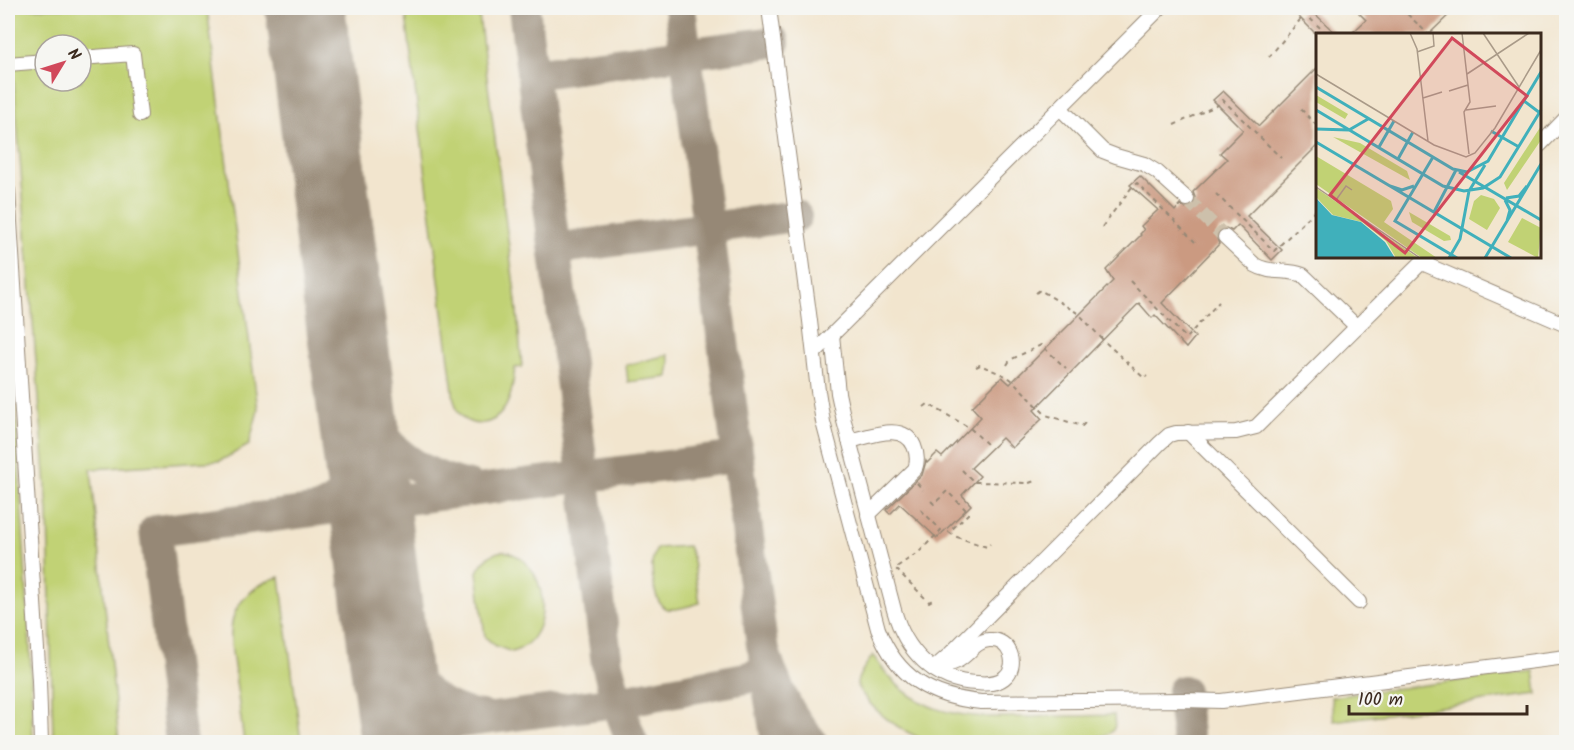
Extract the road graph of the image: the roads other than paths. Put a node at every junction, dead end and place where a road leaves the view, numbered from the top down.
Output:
1 (770, 8) edge
2 (1160, 8) edge
3 (93, 57) edge
4 (33, 62) edge
5 (8, 64) edge
6 (1060, 108) junction
7 (140, 115) dead end
8 (1566, 118) edge
9 (1541, 143) edge
10 (8, 190) edge
11 (1187, 199) tunnel mouth
12 (1226, 237) tunnel mouth
13 (1425, 260) edge
14 (1566, 325) edge
15 (1357, 327) junction
16 (832, 335) junction
17 (814, 352) junction
18 (1188, 432) junction
19 (849, 441) junction
20 (868, 515) junction
21 (1359, 602) dead end
22 (1566, 657) edge
23 (933, 669) junction
24 (41, 742) edge

1 - 17 lane
2 - 6 lane
3 - 7 lane
4 - 5 lane
6 - 11 lane
6 - 16 lane
8 - 9 lane
10 - 24 lane
12 - 15 lane
13 - 14 lane
13 - 15 lane
15 - 18 lane
16 - 17 lane
16 - 19 lane
17 - 22 lane
18 - 21 lane
18 - 23 lane
19 - 20 lane
19 - 20 lane
20 - 23 lane
23 - 23 lane

